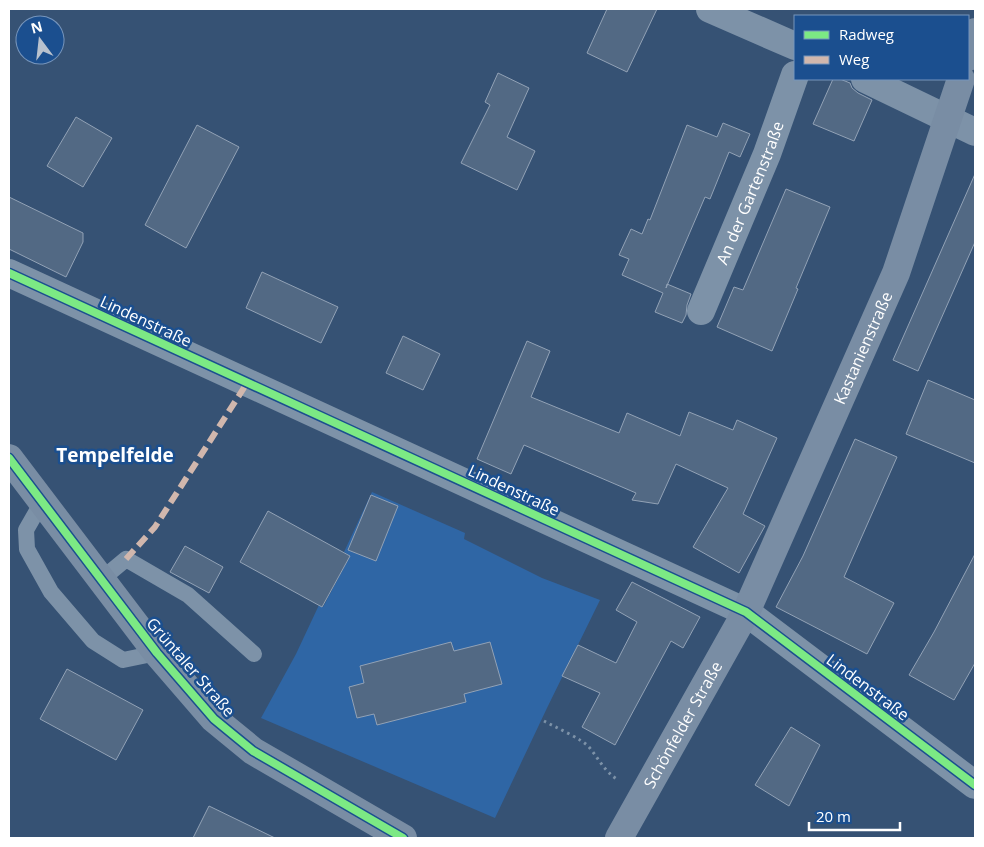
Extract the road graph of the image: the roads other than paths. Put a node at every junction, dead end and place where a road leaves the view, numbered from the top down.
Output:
1 (710, 9) edge
2 (975, 32) edge
3 (794, 46) edge
4 (969, 53) edge
5 (794, 78) edge
6 (867, 80) edge
7 (961, 80) edge
8 (948, 119) junction
9 (975, 132) edge
10 (9, 273) edge
11 (701, 312) dead end
12 (9, 458) edge
13 (42, 502) junction
14 (102, 579) junction
15 (746, 612) junction
16 (157, 653) junction
17 (254, 654) dead end
18 (975, 785) edge
19 (403, 838) edge
20 (619, 838) edge

1 - 3 street
2 - 4 street
5 - 11 street, An der Gartenstraße
6 - 8 street
7 - 8 street, Kastanienstraße
8 - 9 street
8 - 15 street, Kastanienstraße
10 - 15 street, Lindenstraße
12 - 13 street, Grüntaler Straße
13 - 14 street, Grüntaler Straße
13 - 16 lane
14 - 16 street, Grüntaler Straße
14 - 17 lane
15 - 18 street, Lindenstraße
15 - 20 street, Schönfelder Straße
16 - 19 street, Grüntaler Straße

